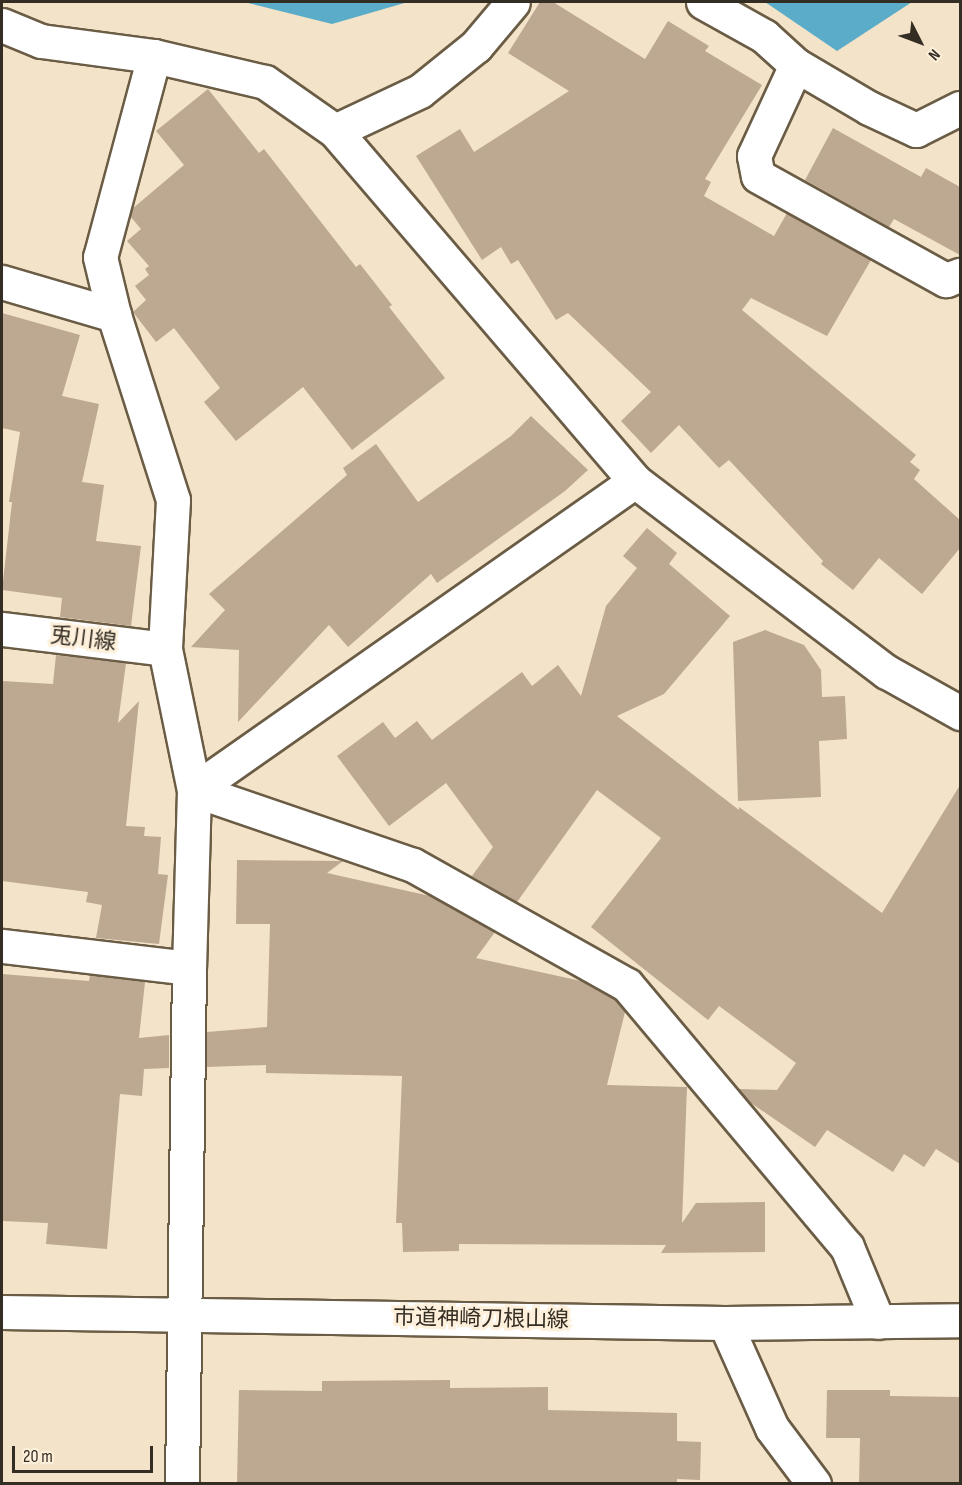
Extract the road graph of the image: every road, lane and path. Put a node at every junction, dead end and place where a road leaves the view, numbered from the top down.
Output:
1 (513, 2) edge
2 (704, 2) edge
3 (2, 26) edge
4 (154, 56) junction
5 (796, 65) junction
6 (960, 108) edge
7 (335, 132) junction
8 (960, 275) edge
9 (2, 282) edge
10 (114, 315) junction
11 (634, 481) junction
12 (2, 629) edge
13 (165, 649) junction
14 (960, 713) edge
15 (194, 790) junction
16 (2, 946) edge
17 (189, 968) junction
18 (2, 1312) edge
19 (186, 1315) junction
20 (960, 1320) edge
21 (878, 1322) junction
22 (725, 1323) junction
23 (182, 1484) edge
24 (814, 1484) edge

1 - 7 street
2 - 5 street
3 - 4 street
4 - 7 street
4 - 10 street
5 - 6 street
5 - 8 street
7 - 11 street
9 - 10 street
10 - 13 street
11 - 14 street
11 - 15 street
12 - 13 street, 兎川線
13 - 15 street
15 - 17 street
15 - 21 street
16 - 17 street
17 - 19 street
18 - 19 street, 市道神崎刀根山線
19 - 22 street, 市道神崎刀根山線
19 - 23 street
20 - 21 street, 市道神崎刀根山線
21 - 22 street, 市道神崎刀根山線
22 - 24 street

